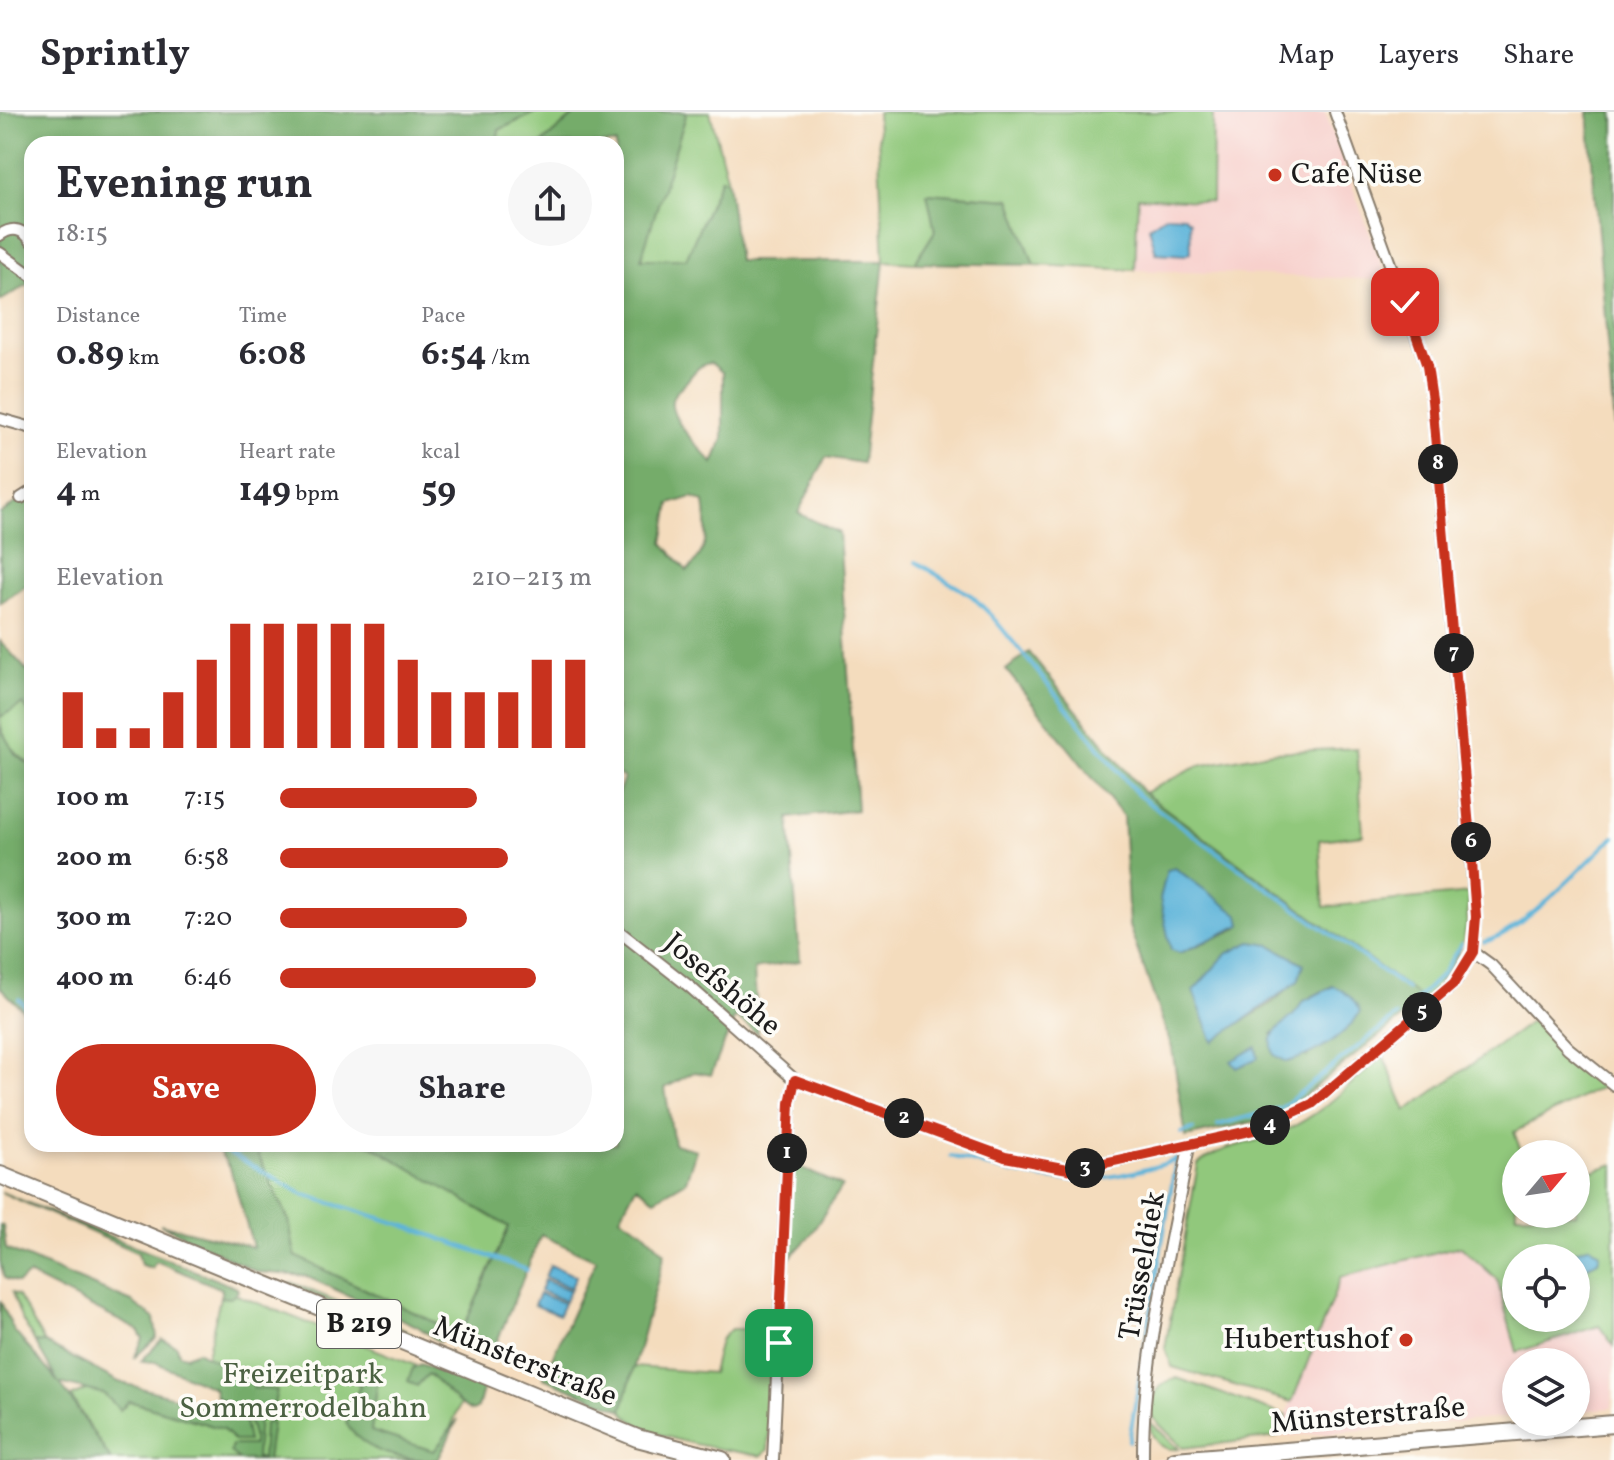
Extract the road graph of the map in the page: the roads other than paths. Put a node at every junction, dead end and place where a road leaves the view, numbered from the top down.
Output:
1 (1335, 112) edge
2 (24, 233) edge
3 (0, 235) edge
4 (0, 253) edge
5 (24, 270) edge
6 (0, 419) edge
7 (24, 426) edge
8 (24, 496) edge
9 (21, 498) dead end
10 (624, 935) edge
11 (1473, 952) junction
12 (795, 1080) junction
13 (1614, 1085) edge
14 (1189, 1146) junction
15 (0, 1175) edge
16 (1614, 1424) edge
17 (722, 1460) edge
18 (773, 1460) edge
19 (1143, 1460) edge
20 (1175, 1460) edge

1 - 11 street
2 - 3 street
4 - 5 street
6 - 7 street
8 - 9 street
10 - 12 street, Josefshöhe
11 - 13 street
11 - 14 street
12 - 14 street, Josefshöhe
12 - 18 street
14 - 19 street, Trüsseldiek
15 - 17 main road, Münsterstraße / B 219
16 - 20 main road, Münsterstraße

